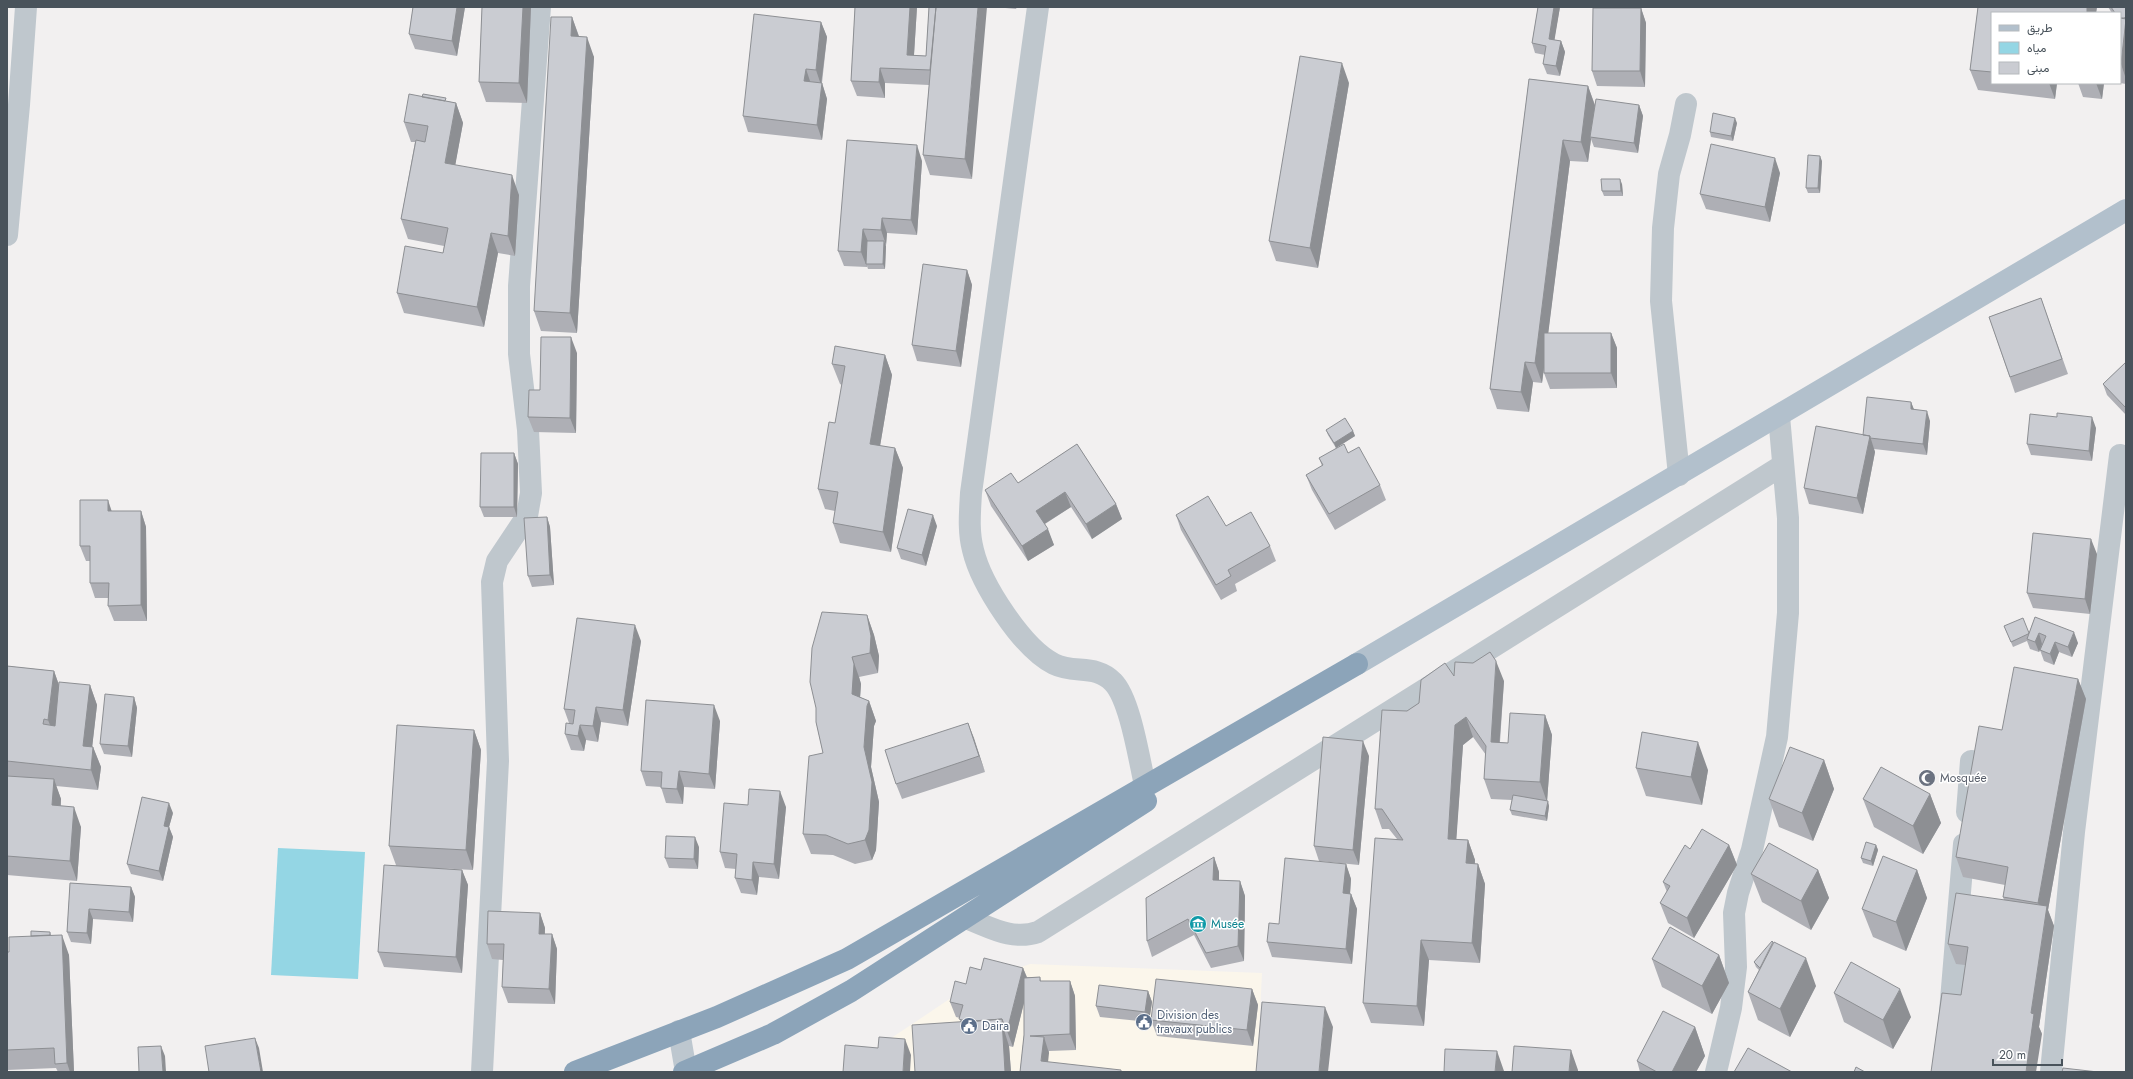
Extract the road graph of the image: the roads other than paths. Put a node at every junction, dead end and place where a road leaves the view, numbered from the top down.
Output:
1 (26, 7) edge
2 (540, 7) edge
3 (1038, 7) edge
4 (1686, 104) dead end
5 (2126, 210) edge
6 (7, 235) edge
7 (1779, 416) junction
8 (2120, 455) dead end
9 (1783, 465) junction
10 (1678, 476) junction
11 (1357, 664) junction
12 (1971, 761) edge
13 (1145, 785) junction
14 (966, 918) junction
15 (679, 1031) junction
16 (482, 1072) edge
17 (575, 1072) edge
18 (686, 1072) edge
19 (1716, 1072) edge
20 (1945, 1072) edge
21 (2051, 1072) edge

1 - 6 street
2 - 16 street
3 - 13 street
4 - 10 street
5 - 7 main road
7 - 9 street
7 - 10 main road
8 - 21 street
9 - 14 street
9 - 19 street
10 - 11 main road
11 - 13 highway
11 - 14 highway
12 - 20 street
13 - 15 highway
14 - 18 highway
15 - 17 highway
15 - 18 street

